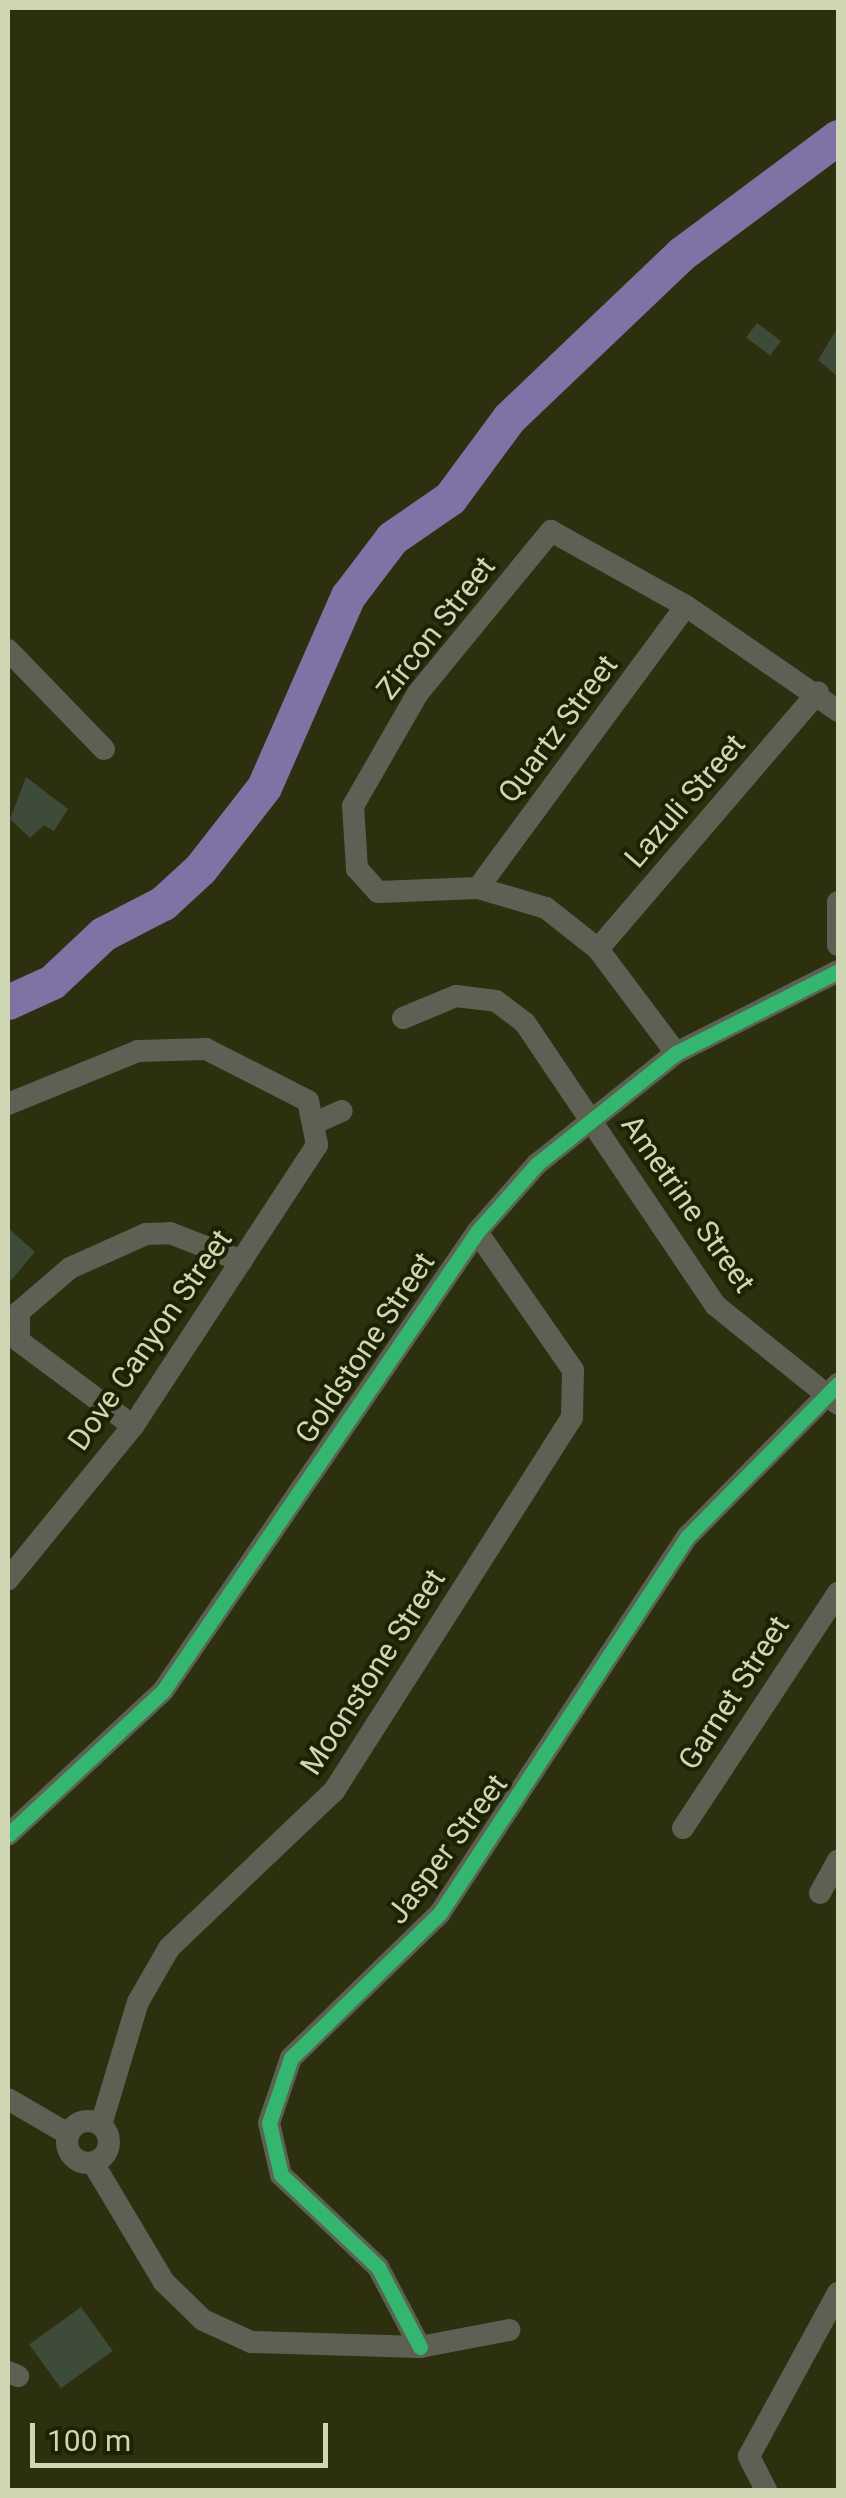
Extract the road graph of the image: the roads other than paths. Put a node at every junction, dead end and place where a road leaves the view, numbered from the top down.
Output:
1 (686, 606) junction
2 (8, 650) edge
3 (818, 692) junction
4 (838, 711) edge
5 (104, 750) dead end
6 (478, 888) junction
7 (838, 902) edge
8 (838, 944) edge
9 (598, 949) junction
10 (838, 972) edge
11 (403, 1018) dead end
12 (676, 1053) junction
13 (8, 1104) edge
14 (342, 1111) dead end
15 (317, 1122) junction
16 (594, 1122) junction
17 (477, 1232) junction
18 (242, 1262) junction
19 (14, 1344) edge
20 (835, 1396) edge
21 (133, 1426) junction
22 (8, 1579) edge
23 (838, 1593) edge
24 (682, 1828) dead end
25 (8, 1836) edge
26 (838, 1862) edge
27 (820, 1893) dead end
28 (8, 2099) edge
29 (101, 2125) junction
30 (68, 2134) junction
31 (93, 2163) junction
32 (838, 2293) edge
33 (510, 2330) dead end
34 (420, 2348) junction
35 (766, 2490) edge

1 - 3 street
1 - 6 street, Quartz Street
1 - 6 street, Zircon Street
2 - 5 street
3 - 4 street
3 - 9 street, Lazuli Street
6 - 9 street, Zircon Street
7 - 8 street
9 - 12 street, Zircon Street
10 - 12 street, Goldstone Street
11 - 16 street, Ametrine Street
12 - 16 street, Goldstone Street
13 - 15 street
14 - 15 street
15 - 18 street, Dove Canyon Street
16 - 17 street, Goldstone Street
16 - 20 street, Ametrine Street
17 - 25 street, Goldstone Street
17 - 29 street, Moonstone Street
18 - 19 street
18 - 21 street, Dove Canyon Street
19 - 21 street
20 - 34 street, Jasper Street
21 - 22 street, Dove Canyon Street
23 - 24 street, Garnet Street
26 - 27 street
28 - 30 street
29 - 30 street
29 - 31 street
30 - 31 street
31 - 34 street
32 - 35 street
33 - 34 street

